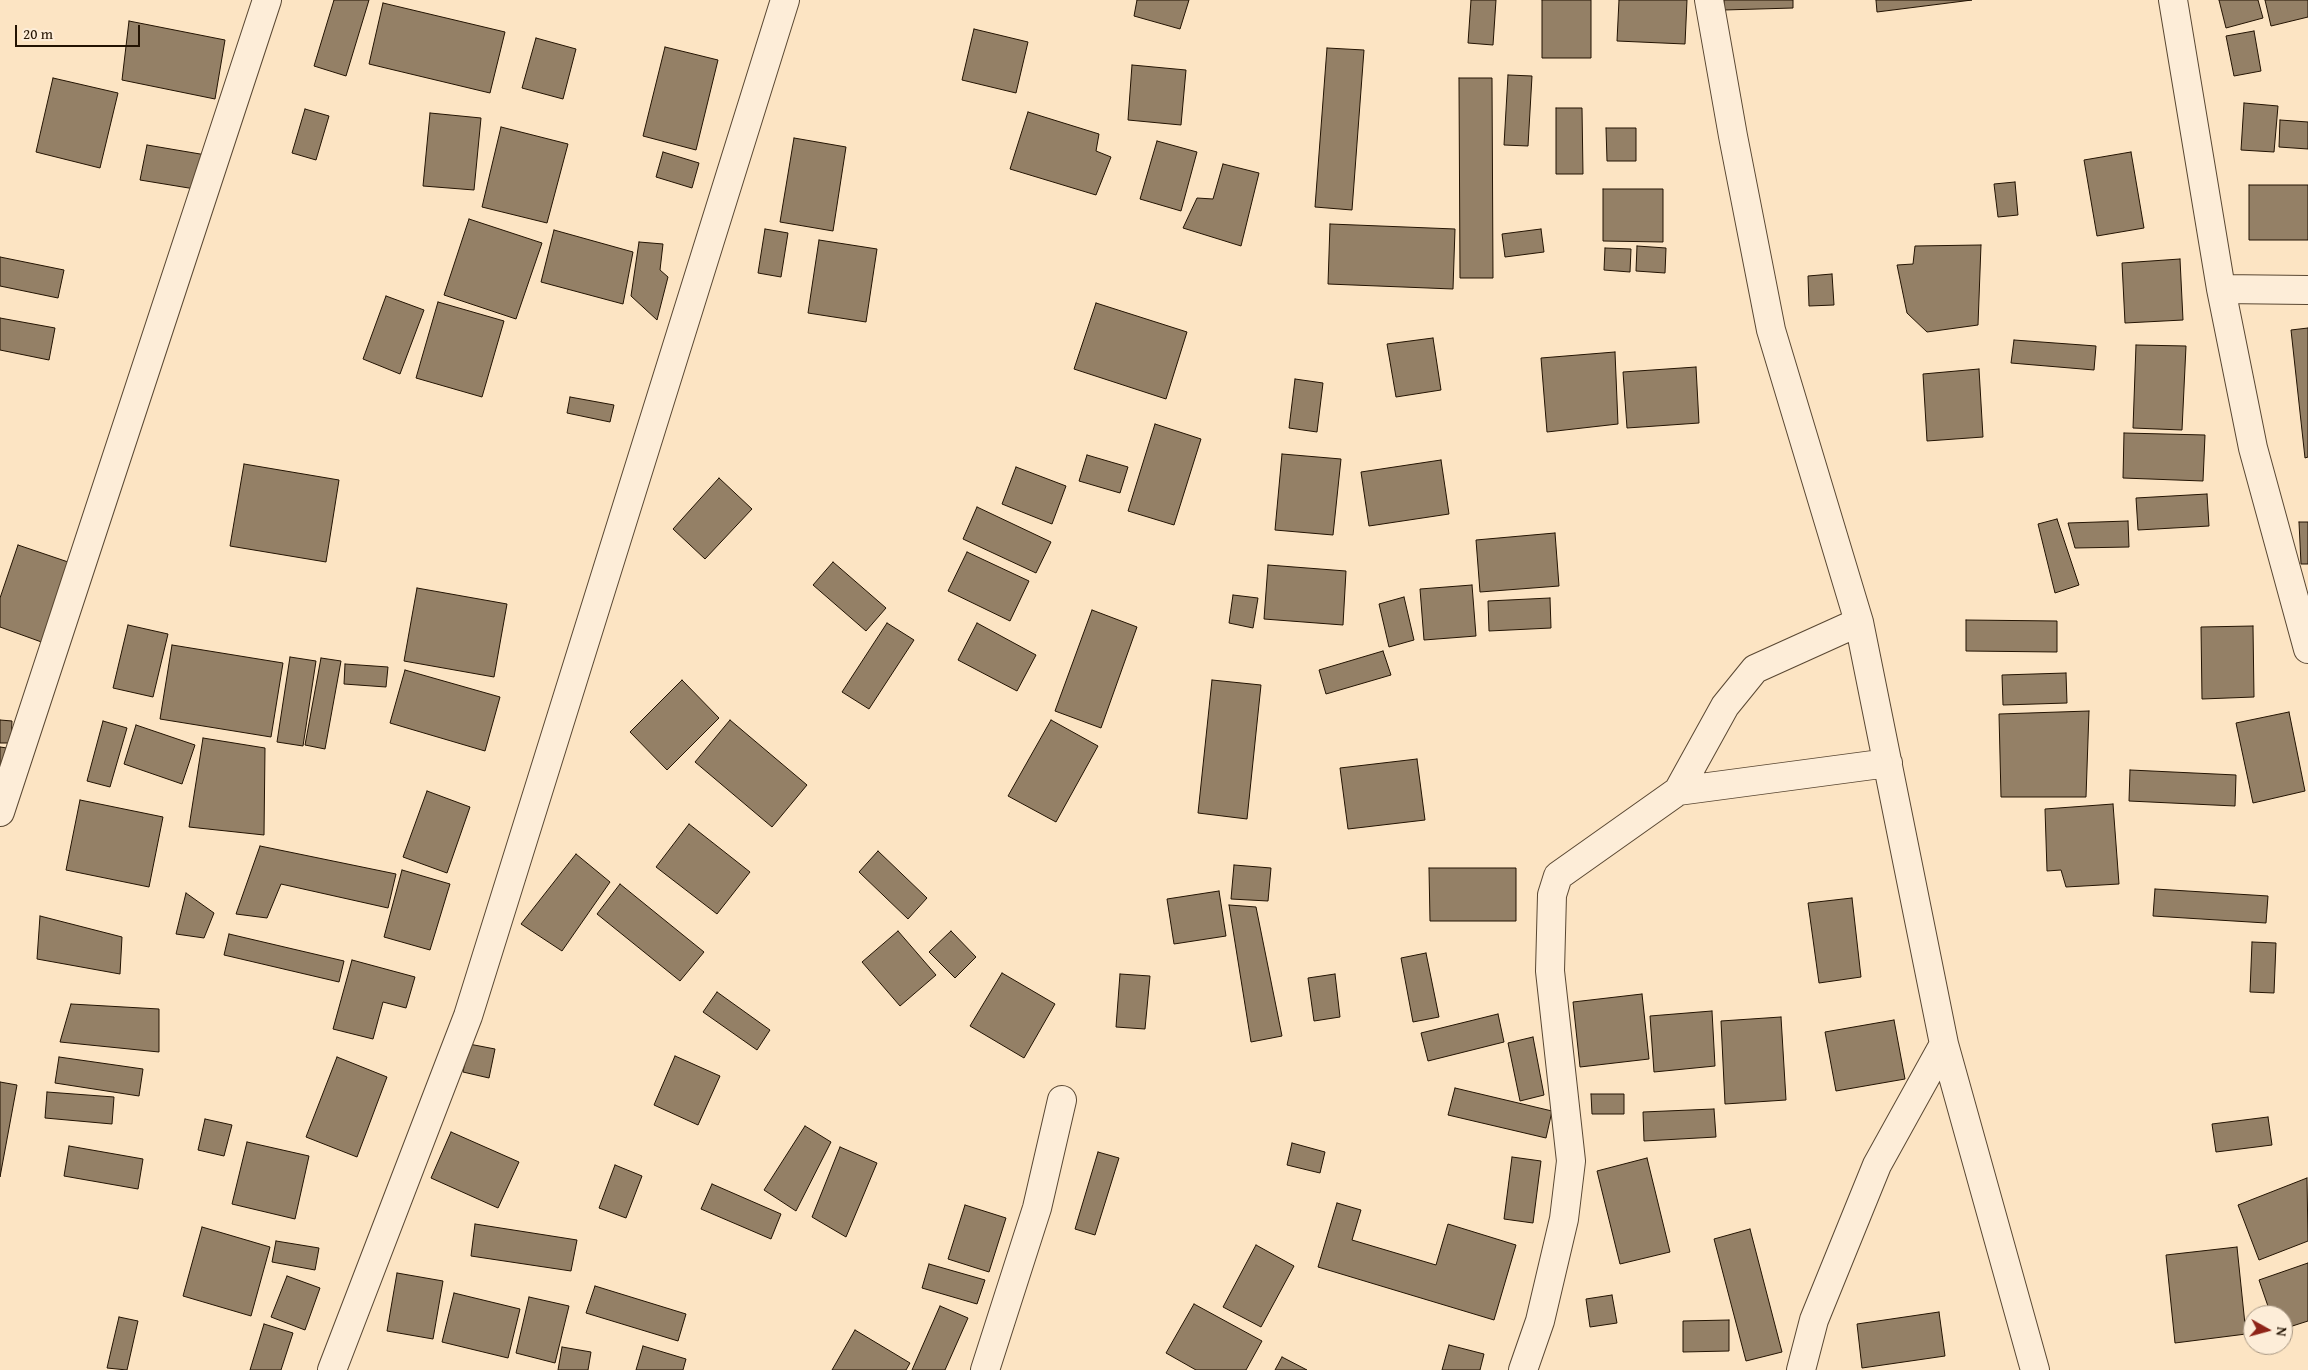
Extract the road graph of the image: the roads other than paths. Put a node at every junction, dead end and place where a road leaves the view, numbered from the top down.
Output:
1 (267, 0) edge
2 (785, 0) edge
3 (1709, 0) edge
4 (2173, 0) edge
5 (2221, 289) junction
6 (2308, 290) edge
7 (1859, 622) junction
8 (2308, 649) edge
9 (1888, 763) junction
10 (1678, 792) junction
11 (0, 812) edge
12 (1944, 1044) junction
13 (1062, 1100) dead end
14 (332, 1370) edge
15 (985, 1370) edge
16 (1522, 1370) edge
17 (1801, 1370) edge
18 (2035, 1370) edge

1 - 11 street
2 - 14 street
3 - 7 street
4 - 5 street
5 - 6 street
5 - 8 street
7 - 9 street
7 - 10 street
9 - 10 street
9 - 12 street
10 - 16 street
12 - 17 street
12 - 18 street
13 - 15 street

